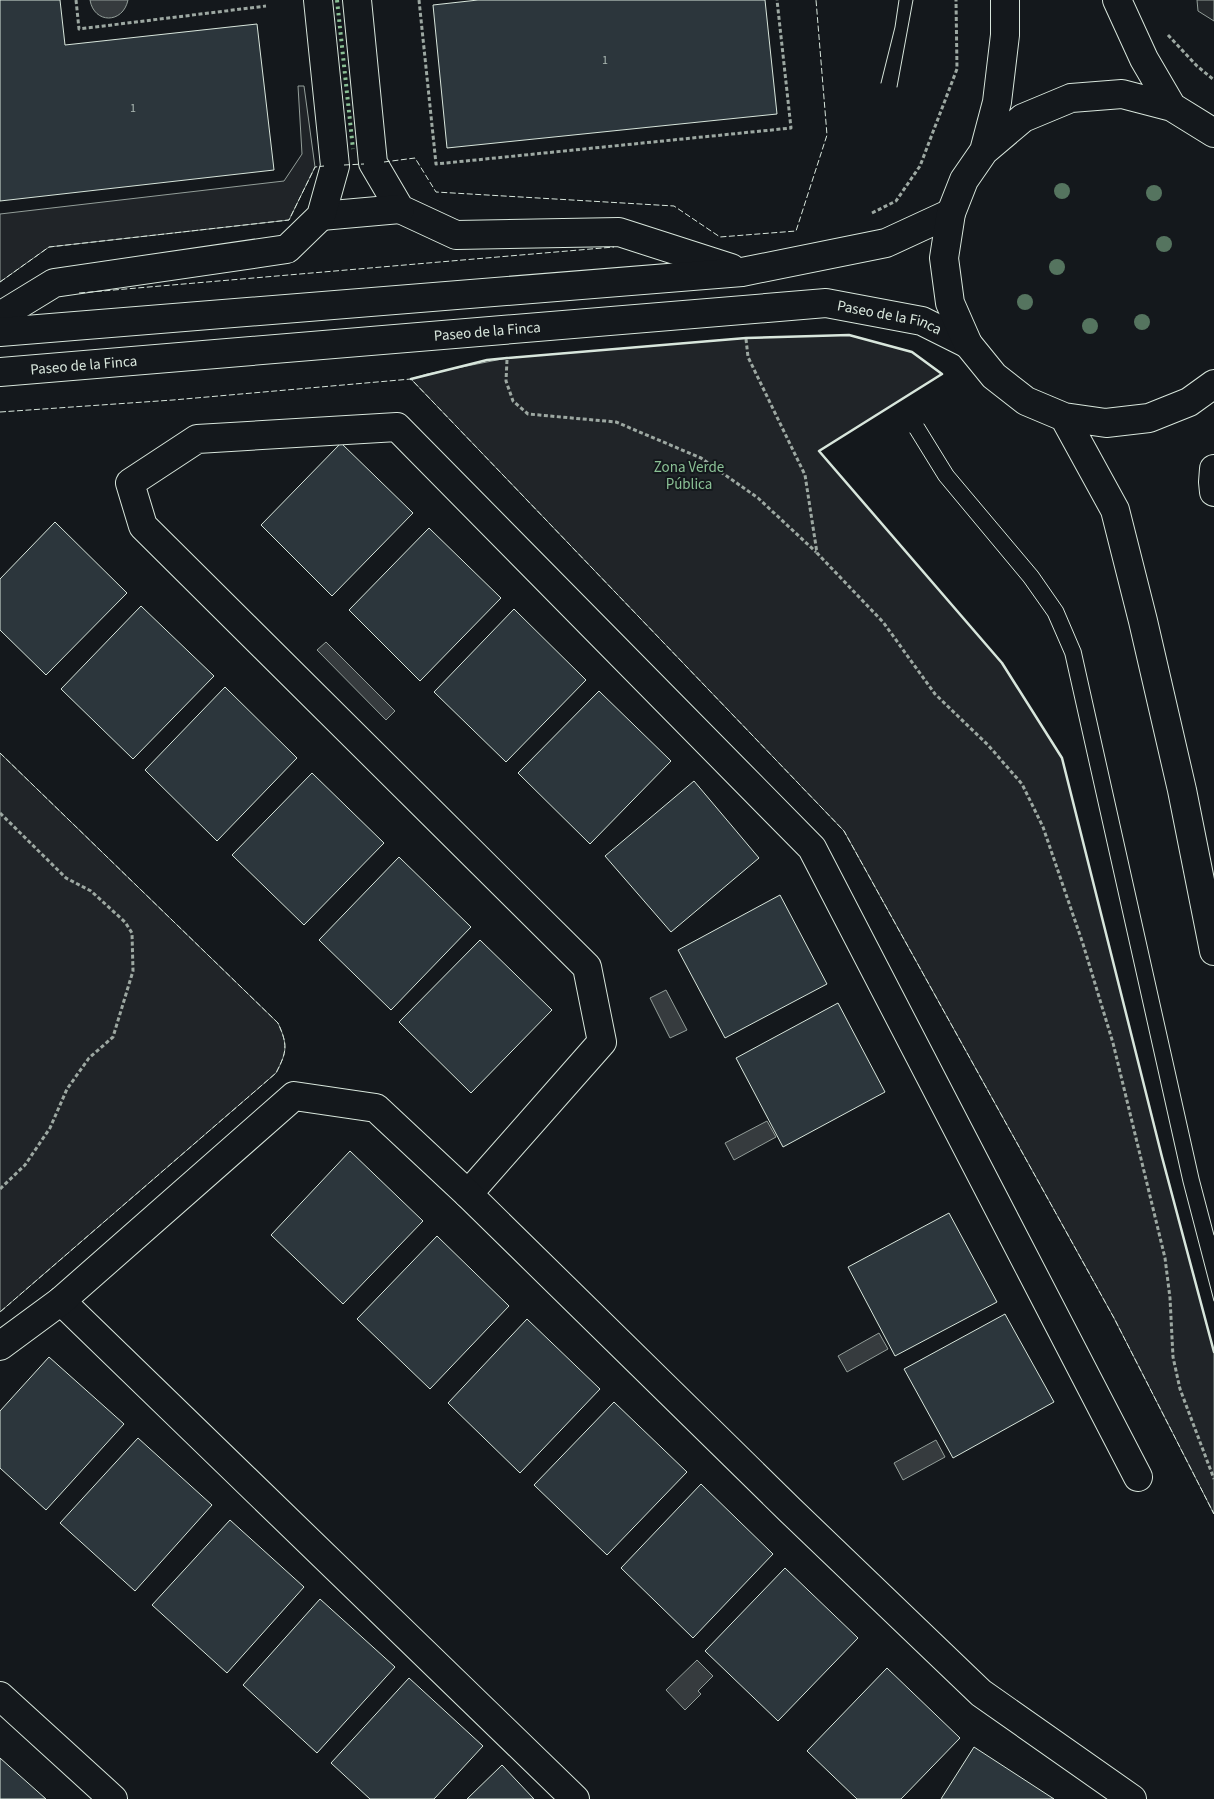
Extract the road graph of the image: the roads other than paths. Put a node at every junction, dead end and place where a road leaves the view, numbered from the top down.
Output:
1 (318, 0) edge
2 (357, 0) edge
3 (1005, 0) edge
4 (1117, 0) edge
5 (1172, 107) junction
6 (1214, 133) edge
7 (984, 151) junction
8 (400, 209) junction
9 (951, 213) junction
10 (321, 216) junction
11 (742, 272) junction
12 (0, 316) edge
13 (0, 332) edge
14 (968, 344) junction
15 (0, 372) edge
16 (1214, 384) edge
17 (1064, 416) junction
18 (1214, 469) edge
19 (1214, 492) edge
20 (1182, 790) junction
21 (1214, 898) edge
22 (1214, 951) edge
23 (468, 1194) junction
24 (61, 1301) junction
25 (0, 1346) edge
26 (1138, 1477) dead end
27 (0, 1696) edge
28 (113, 1799) edge
29 (575, 1799) edge
30 (1132, 1799) edge

1 - 10 main road
2 - 8 main road
3 - 7 main road
4 - 5 main road
5 - 6 main road
5 - 7 main road
7 - 9 main road
8 - 10 main road
8 - 11 main road
9 - 11 main road
9 - 14 main road
10 - 12 main road
11 - 13 main road
14 - 15 main road, Paseo de la Finca
14 - 17 main road
16 - 17 main road
17 - 20 main road
18 - 19 main road
20 - 21 main road
20 - 22 main road
23 - 24 main road
23 - 26 main road
23 - 30 main road
24 - 25 main road
24 - 29 main road
27 - 28 main road

